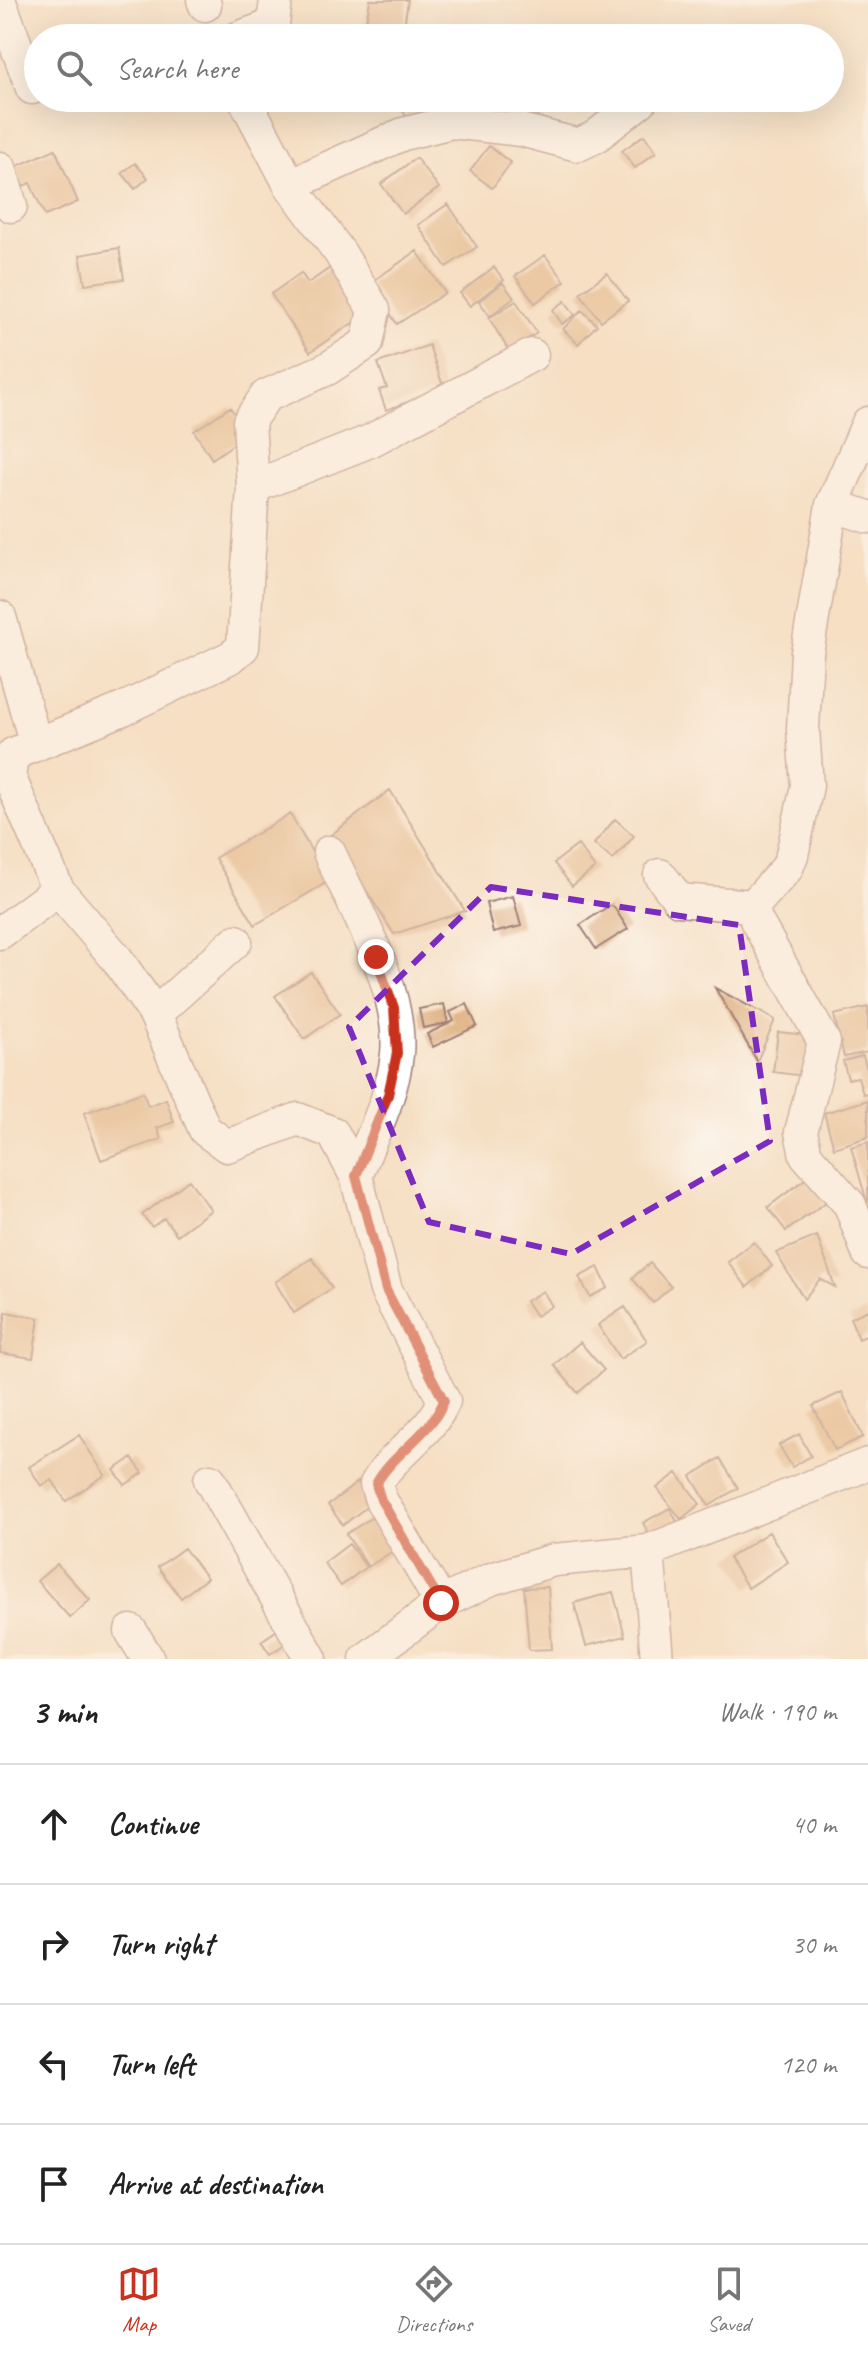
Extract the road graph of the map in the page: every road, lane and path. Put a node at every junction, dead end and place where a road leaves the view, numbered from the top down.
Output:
1 (276, 0) edge
2 (0, 2) edge
3 (273, 24) edge
4 (24, 66) edge
5 (251, 112) edge
6 (627, 112) edge
7 (0, 168) edge
8 (290, 185) junction
9 (11, 206) dead end
10 (532, 355) dead end
11 (868, 423) edge
12 (253, 487) junction
13 (832, 505) junction
14 (868, 517) edge
15 (0, 617) edge
16 (36, 745) junction
17 (329, 852) dead end
18 (660, 875) dead end
19 (58, 890) junction
20 (753, 906) junction
21 (0, 933) edge
22 (236, 941) dead end
23 (155, 1014) junction
24 (356, 1176) junction
25 (868, 1253) edge
26 (868, 1464) edge
27 (210, 1480) dead end
28 (648, 1551) junction
29 (441, 1603) junction
30 (131, 1631) dead end
31 (148, 1659) edge
32 (311, 1659) edge
33 (366, 1659) edge
34 (657, 1659) edge

1 - 3 street
2 - 4 street
5 - 8 street
6 - 8 street
7 - 9 street
8 - 12 street
10 - 12 street
11 - 13 street
12 - 16 street
13 - 14 street
13 - 20 street
15 - 16 street
16 - 19 street
17 - 24 street
18 - 20 street
19 - 21 street
19 - 23 street
20 - 25 street
22 - 23 street
23 - 24 street
24 - 29 street
26 - 28 street
27 - 32 street
28 - 29 street
28 - 34 street
29 - 33 street
30 - 31 street

